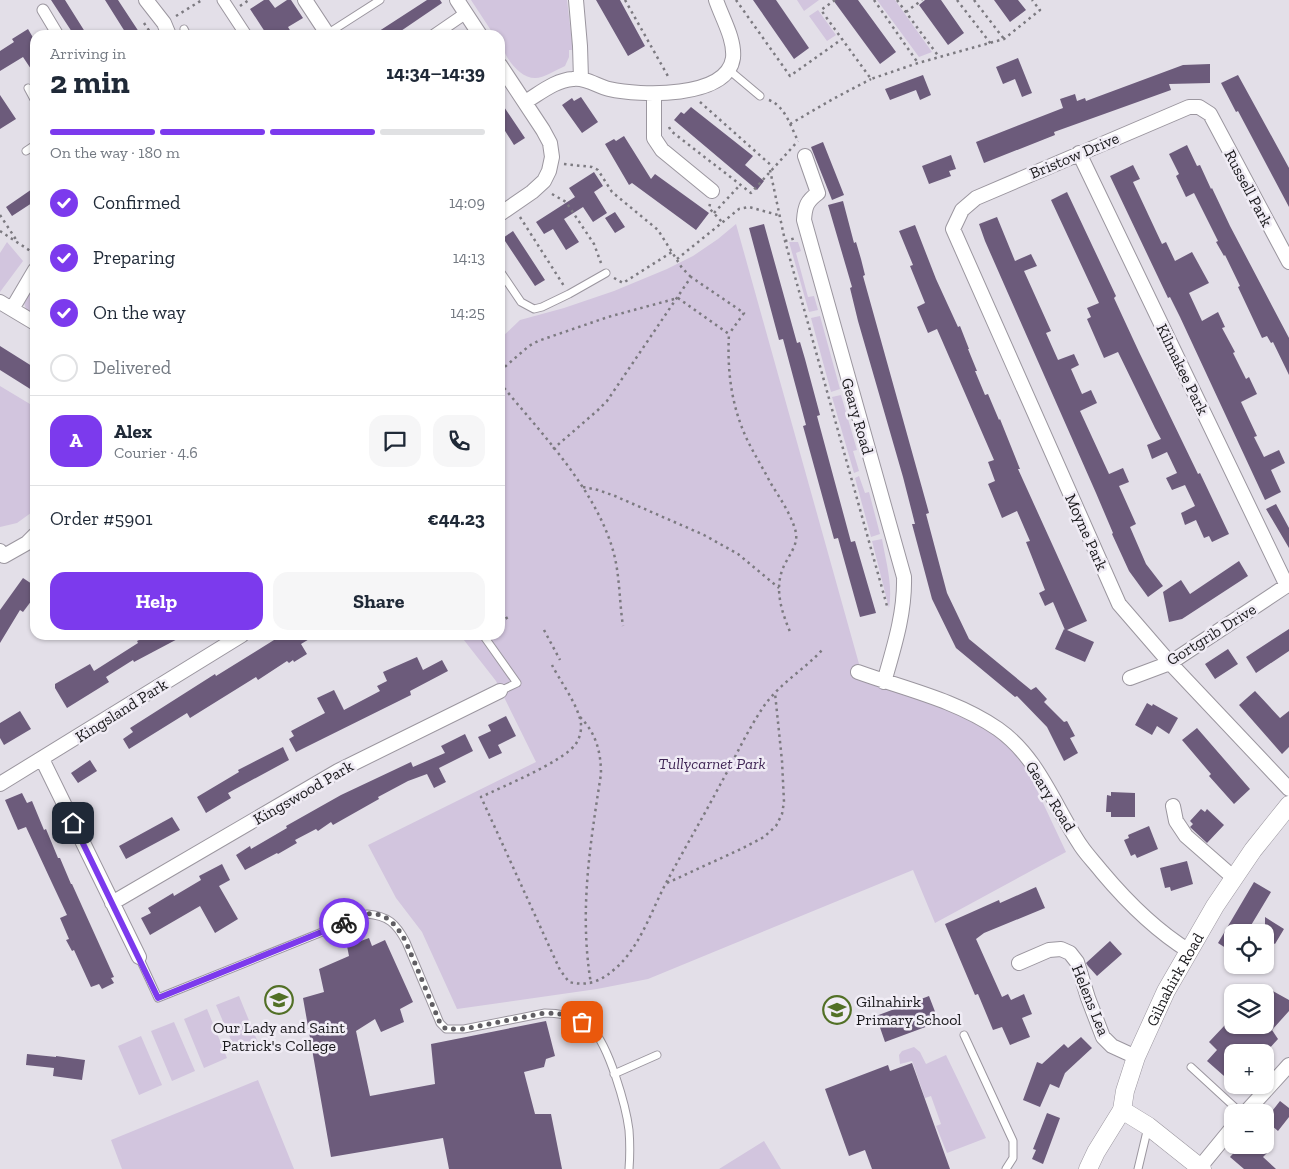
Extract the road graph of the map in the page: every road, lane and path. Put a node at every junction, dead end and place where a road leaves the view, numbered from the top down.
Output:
1 (146, 0) edge
2 (202, 0) edge
3 (223, 0) edge
4 (305, 0) edge
5 (380, 0) edge
6 (457, 0) edge
7 (576, 0) edge
8 (625, 0) edge
9 (716, 0) edge
10 (736, 0) edge
11 (835, 0) edge
12 (874, 0) edge
13 (897, 0) edge
14 (922, 0) edge
15 (957, 0) edge
16 (974, 0) edge
17 (1032, 0) edge
18 (43, 10) dead end
19 (906, 12) junction
20 (466, 13) junction
21 (166, 29) edge
22 (55, 30) edge
23 (243, 30) edge
24 (325, 30) edge
25 (334, 30) edge
26 (441, 30) edge
27 (477, 30) edge
28 (842, 39) junction
29 (1004, 39) junction
30 (991, 44) junction
31 (939, 57) junction
32 (918, 63) junction
33 (505, 72) edge
34 (725, 75) junction
35 (581, 79) junction
36 (871, 79) junction
37 (28, 88) dead end
38 (691, 89) junction
39 (30, 92) edge
40 (669, 93) junction
41 (654, 94) junction
42 (760, 96) joint
43 (525, 102) junction
44 (1210, 114) joint
45 (790, 124) junction
46 (668, 126) dead end
47 (798, 141) junction
48 (30, 148) edge
49 (26, 150) dead end
50 (1080, 153) junction
51 (805, 156) joint
52 (551, 163) junction
53 (773, 167) junction
54 (770, 170) junction
55 (740, 185) junction
56 (540, 186) junction
57 (712, 191) joint
58 (512, 205) junction
59 (505, 210) edge
60 (714, 213) junction
61 (0, 215) edge
62 (779, 215) junction
63 (722, 222) junction
64 (953, 230) joint
65 (0, 231) edge
66 (17, 242) junction
67 (30, 251) edge
68 (672, 252) junction
69 (676, 259) junction
70 (1289, 262) edge
71 (606, 273) junction
72 (30, 276) edge
73 (691, 277) junction
74 (505, 278) edge
75 (569, 294) junction
76 (678, 298) junction
77 (6, 305) edge
78 (30, 320) edge
79 (729, 334) junction
80 (505, 366) edge
81 (505, 389) edge
82 (553, 449) junction
83 (582, 487) junction
84 (30, 539) edge
85 (1, 557) edge
86 (1288, 585) edge
87 (779, 588) junction
88 (510, 616) dead end
89 (505, 619) edge
90 (623, 626) dead end
91 (544, 630) dead end
92 (898, 630) junction
93 (791, 634) dead end
94 (234, 640) edge
95 (487, 640) edge
96 (822, 650) dead end
97 (560, 660) dead end
98 (1170, 663) junction
99 (552, 664) dead end
100 (858, 672) dead end
101 (1130, 678) dead end
102 (884, 682) junction
103 (500, 691) joint
104 (775, 692) junction
105 (579, 716) junction
106 (42, 759) junction
107 (0, 784) edge
108 (1289, 789) edge
109 (1289, 805) edge
110 (1173, 806) dead end
111 (1234, 878) junction
112 (665, 884) junction
113 (112, 903) junction
114 (1189, 951) junction
115 (138, 957) joint
116 (1018, 963) dead end
117 (591, 984) junction
118 (964, 1035) dead end
119 (657, 1055) dead end
120 (1136, 1057) junction
121 (1289, 1065) edge
122 (1191, 1068) dead end
123 (614, 1074) junction
124 (1231, 1104) edge
125 (1253, 1104) edge
126 (1122, 1110) junction
127 (1148, 1126) junction
128 (1224, 1138) edge
129 (1201, 1168) edge
130 (629, 1169) edge
131 (1006, 1169) edge
132 (1088, 1169) edge
133 (1138, 1169) edge

1 - 21 street
2 - 21 path
3 - 23 street
4 - 24 street
5 - 25 lane
6 - 20 street
7 - 35 street
8 - 40 path
9 - 34 street
10 - 28 path
11 - 28 path
12 - 32 path
13 - 19 path
14 - 19 path
15 - 30 path
16 - 29 path
17 - 29 path
18 - 22 street
19 - 31 path
20 - 26 street
20 - 27 street
28 - 36 path
29 - 30 path
30 - 31 path
31 - 32 path
32 - 36 path
33 - 43 street
34 - 38 street
34 - 42 lane
35 - 41 street
35 - 43 street
36 - 45 path
37 - 39 lane
38 - 40 street
38 - 53 path
40 - 41 street
41 - 57 street
42 - 45 path
43 - 52 street
44 - 50 street, Bristow Drive
44 - 70 street, Russell Park
45 - 47 path
46 - 55 path
47 - 51 path
47 - 53 path
48 - 49 lane
50 - 64 street, Bristow Drive
50 - 86 street, Kilmakee Park
51 - 92 street, Geary Road
52 - 56 street
52 - 68 path
53 - 54 path
54 - 55 path
54 - 62 path
55 - 60 path
56 - 58 street
56 - 71 path
57 - 60 path
58 - 59 street
58 - 75 path
60 - 63 path
61 - 66 path
62 - 63 path
62 - 92 path
63 - 69 path
64 - 98 street, Moyne Park
65 - 66 path
66 - 67 path
68 - 69 path
68 - 71 path
69 - 73 path
71 - 75 lane
72 - 77 street
73 - 76 path
73 - 79 path
74 - 75 lane
76 - 79 path
76 - 80 path
76 - 82 path
77 - 78 street
79 - 87 path
81 - 82 path
82 - 83 path
83 - 87 path
83 - 90 path
84 - 85 street
86 - 98 street, Gortgrib Drive
87 - 93 path
88 - 89 path
91 - 97 path
92 - 102 street, Geary Road
94 - 106 street, Kingsland Park
95 - 103 lane
96 - 104 path
98 - 101 street, Gortgrib Drive
98 - 108 street, Moyne Park
99 - 105 path
100 - 102 street, Geary Road
102 - 114 street, Geary Road
103 - 113 street, Kingswood Park
104 - 112 path
104 - 112 path
105 - 117 path
105 - 117 path
106 - 107 street, Kingsland Park
106 - 113 street
109 - 111 street, Gilnahirk Road
110 - 111 street
111 - 114 street, Gilnahirk Road
112 - 117 path
113 - 115 street
114 - 120 street, Gilnahirk Road
115 - 123 lane
116 - 120 street, Helens Lea
118 - 131 lane
119 - 123 lane
120 - 126 street, Gilnahirk Road
121 - 125 street
122 - 124 lane
123 - 130 lane
126 - 127 street
126 - 132 street, Gilnahirk Road
127 - 129 street
127 - 133 lane
128 - 129 street

